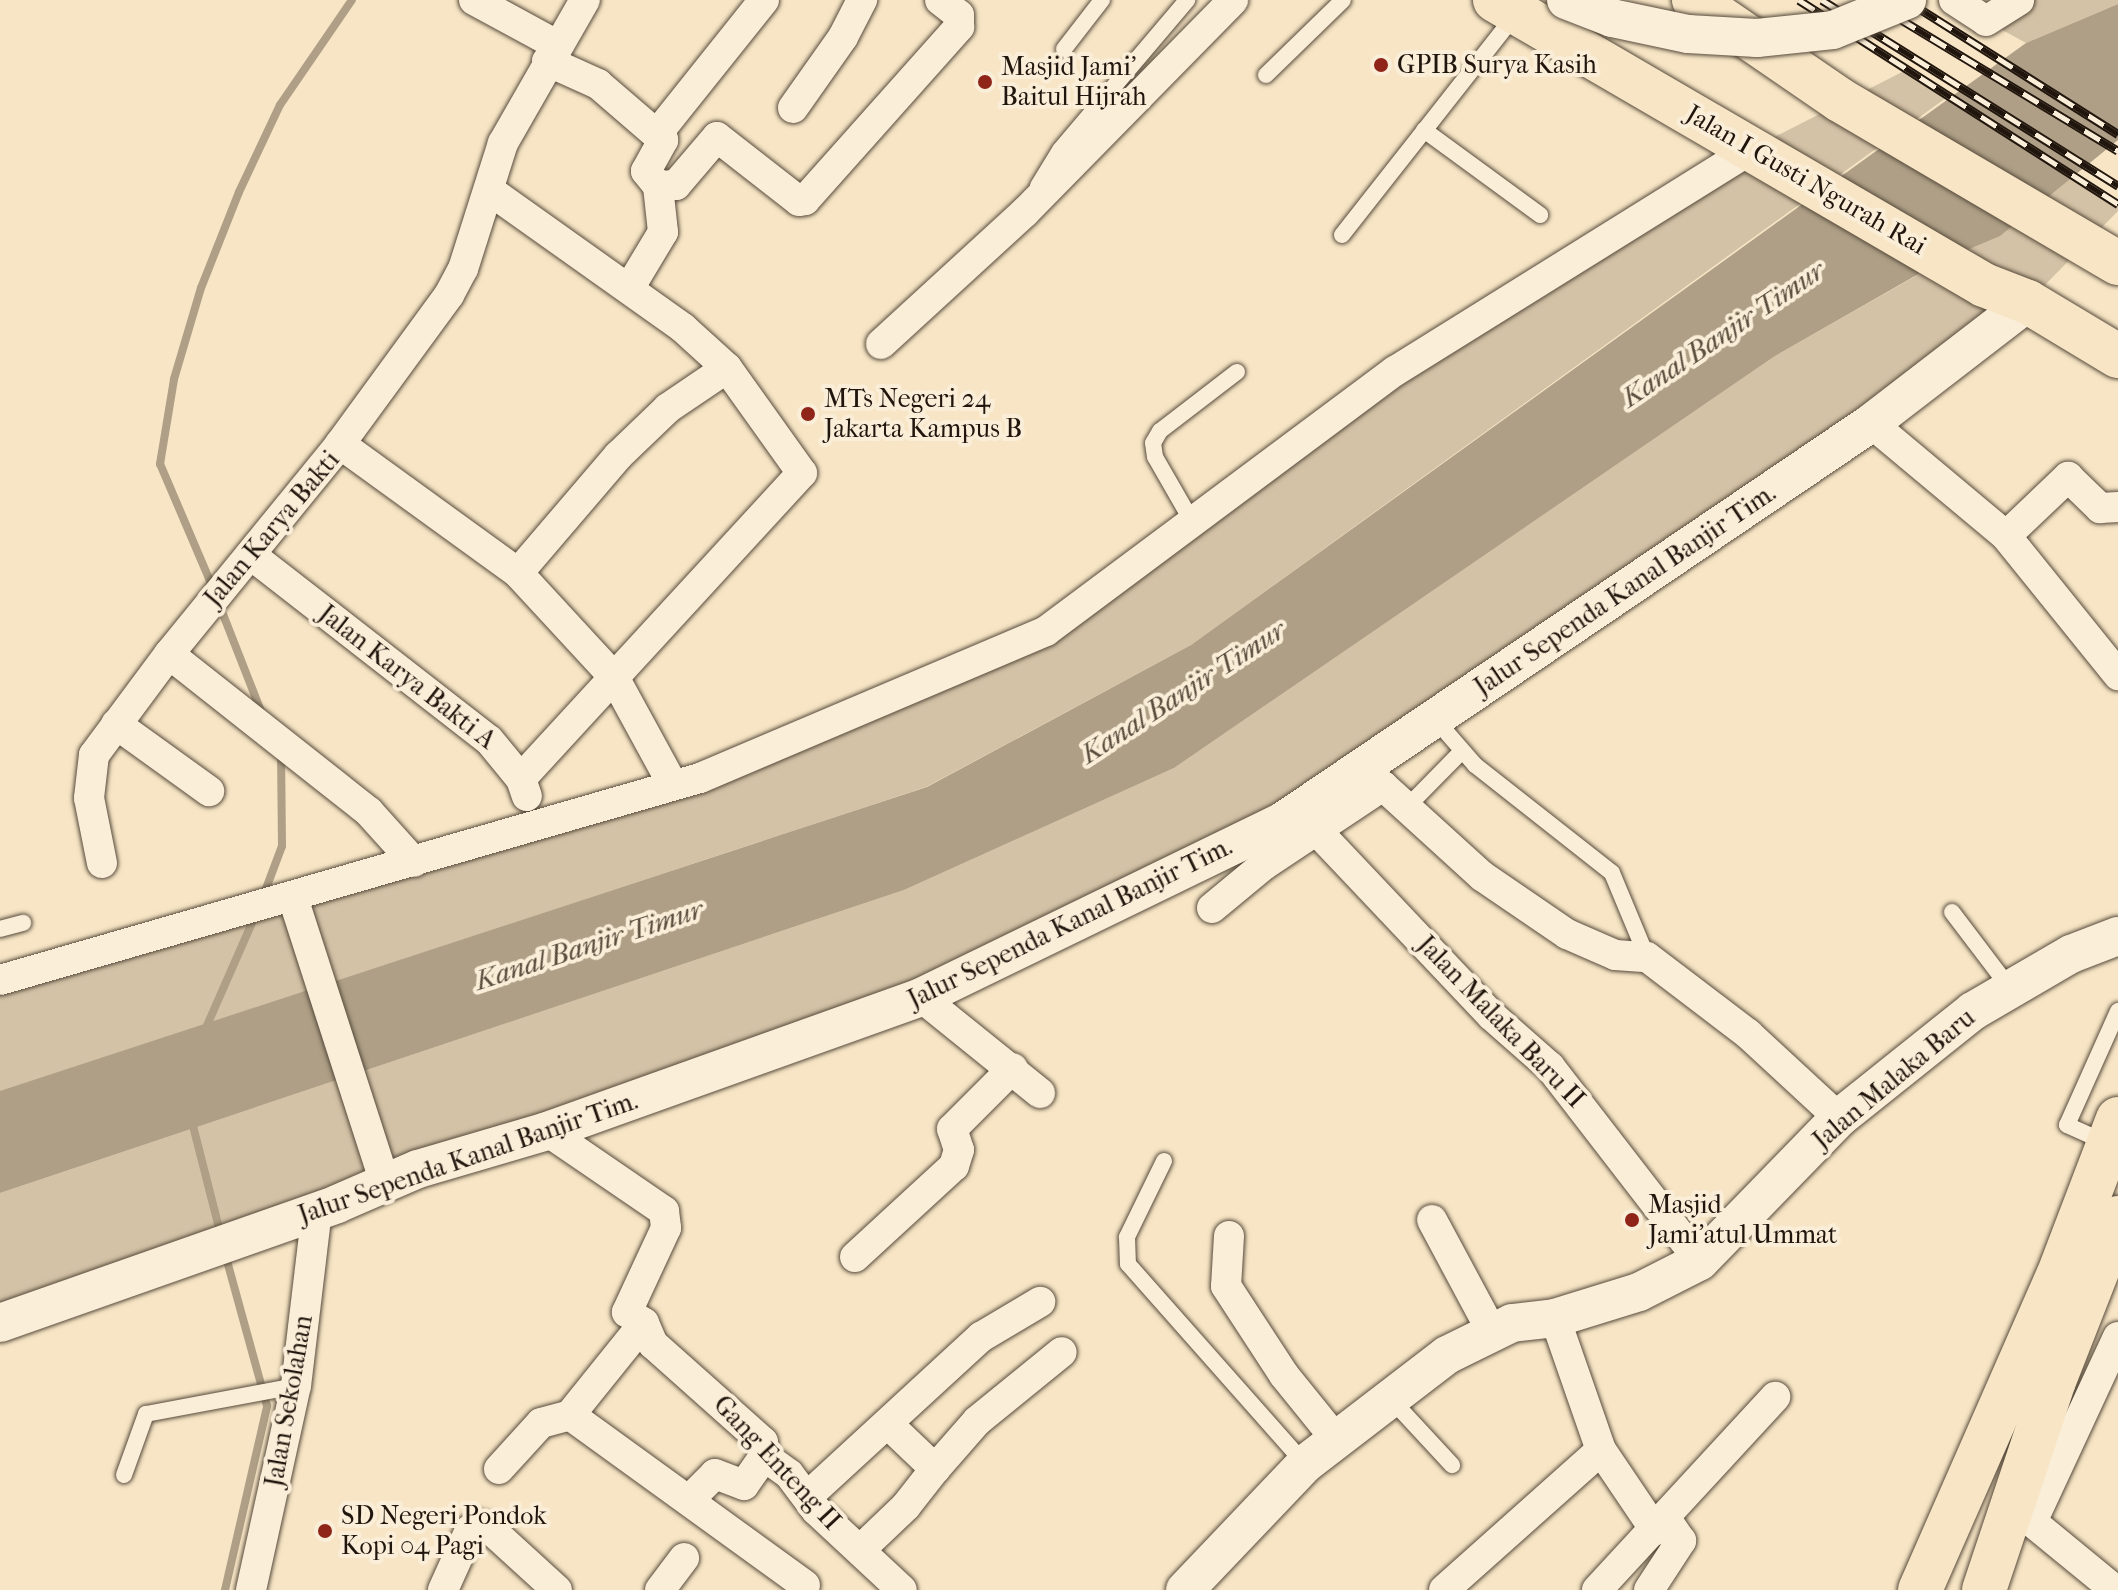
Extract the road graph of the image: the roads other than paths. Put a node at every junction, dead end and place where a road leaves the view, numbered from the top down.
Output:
1 (474, 0) edge
2 (585, 0) edge
3 (764, 0) edge
4 (862, 0) edge
5 (940, 0) edge
6 (1102, 0) edge
7 (1187, 0) edge
8 (1233, 0) edge
9 (1343, 0) edge
10 (1566, 0) edge
11 (1694, 0) edge
12 (1907, 0) edge
13 (1954, 0) edge
14 (2019, 0) edge
15 (1507, 6) edge
16 (1064, 49) dead end
17 (552, 53) junction
18 (1266, 75) dead end
19 (793, 108) dead end
20 (1424, 130) junction
21 (663, 140) junction
22 (1760, 153) junction
23 (658, 186) junction
24 (489, 190) junction
25 (1025, 212) junction
26 (1540, 215) dead end
27 (1342, 235) dead end
28 (2118, 263) edge
29 (630, 287) junction
30 (2028, 302) junction
31 (881, 344) dead end
32 (2118, 356) edge
33 (727, 368) junction
34 (1237, 372) dead end
35 (1871, 423) junction
36 (340, 444) junction
37 (2118, 507) edge
38 (1193, 523) junction
39 (2006, 536) junction
40 (251, 555) junction
41 (518, 573) junction
42 (169, 654) junction
43 (2118, 675) edge
44 (614, 677) junction
45 (1435, 719) junction
46 (116, 724) junction
47 (1462, 751) junction
48 (521, 779) junction
49 (673, 785) junction
50 (209, 791) dead end
51 (1407, 807) junction
52 (535, 821) junction
53 (1318, 832) junction
54 (414, 862) junction
55 (102, 863) dead end
56 (1212, 908) dead end
57 (296, 909) junction
58 (1952, 912) dead end
59 (23, 923) dead end
60 (0, 929) edge
61 (2118, 936) edge
62 (1647, 957) junction
63 (0, 980) edge
64 (2009, 987) junction
65 (921, 997) junction
66 (2118, 1011) edge
67 (1013, 1068) junction
68 (1040, 1093) dead end
69 (1839, 1118) junction
70 (547, 1131) junction
71 (2113, 1131) edge
72 (1164, 1161) dead end
73 (381, 1172) junction
74 (317, 1210) junction
75 (2118, 1218) edge
76 (1432, 1220) dead end
77 (1229, 1236) dead end
78 (855, 1257) dead end
79 (1700, 1261) junction
80 (1040, 1302) dead end
81 (1555, 1318) junction
82 (0, 1323) edge
83 (644, 1323) junction
84 (1492, 1332) junction
85 (2118, 1337) edge
86 (1062, 1352) dead end
87 (284, 1389) junction
88 (1388, 1396) junction
89 (1775, 1397) dead end
90 (570, 1415) junction
91 (889, 1425) junction
92 (1335, 1438) junction
93 (1601, 1450) junction
94 (764, 1456) junction
95 (1305, 1464) junction
96 (1452, 1465) dead end
97 (499, 1469) dead end
98 (935, 1469) junction
99 (124, 1475) dead end
100 (809, 1495) junction
101 (690, 1499) junction
102 (1660, 1524) junction
103 (860, 1550) junction
104 (684, 1558) dead end
105 (805, 1585) dead end
106 (251, 1590) edge
107 (443, 1590) edge
108 (557, 1590) edge
109 (660, 1590) edge
110 (902, 1590) edge
111 (1185, 1590) edge
112 (1444, 1590) edge
113 (1597, 1590) edge
114 (1649, 1590) edge
115 (1920, 1590) edge
116 (1984, 1590) edge
117 (2115, 1590) edge

1 - 17 street
2 - 17 street
3 - 21 street
4 - 19 street
5 - 23 street
6 - 16 lane
7 - 25 lane
8 - 25 street
9 - 18 lane
10 - 12 street, bridge
11 - 28 main road
13 - 14 street
15 - 20 lane
15 - 22 main road, Jalan I Gusti Ngurah Rai
17 - 21 street
17 - 24 street
20 - 26 lane
20 - 27 lane
21 - 23 street
22 - 30 main road, Jalan I Gusti Ngurah Rai
22 - 38 street
23 - 29 street
24 - 29 street
24 - 36 street
25 - 31 street
29 - 33 street
30 - 32 main road, Jalan I Gusti Ngurah Rai
30 - 35 street, Jalur Sependa Kanal Banjir Tim.
33 - 41 street
33 - 44 street
34 - 38 lane
35 - 39 street
35 - 45 street, Jalur Sependa Kanal Banjir Tim.
36 - 40 street, Jalan Karya Bakti
36 - 41 street, Jalan Karya Bakti
37 - 39 street
38 - 49 street
39 - 43 street
40 - 42 street, Jalan Karya Bakti
40 - 48 street, Jalan Karya Bakti A
41 - 44 street, Jalan Karya Bakti
42 - 46 street, Jalan Karya Bakti
42 - 54 street
44 - 48 street
44 - 49 street, Jalan Karya Bakti
45 - 47 lane
45 - 65 street, Jalur Sependa Kanal Banjir Tim.
46 - 50 street
46 - 55 street, Jalan Karya Bakti
47 - 51 lane
47 - 62 lane
48 - 52 street, Jalan Karya Bakti A
49 - 52 street
51 - 53 street
51 - 62 street
52 - 54 street
53 - 56 street
53 - 79 street, Jalan Malaka Baru II
54 - 57 street
57 - 63 street
57 - 73 street
58 - 64 lane
59 - 60 lane
61 - 64 street, Jalan Malaka Baru
62 - 69 street
64 - 69 street, Jalan Malaka Baru
65 - 67 street
65 - 70 street, Jalur Sependa Kanal Banjir Tim.
66 - 71 lane
67 - 68 street
67 - 78 street
69 - 79 street, Jalan Malaka Baru
70 - 73 street, Jalur Sependa Kanal Banjir Tim.
70 - 83 street, Gang Enteng II
71 - 115 main road
72 - 95 lane
73 - 74 street, Jalur Sependa Kanal Banjir Tim.
74 - 82 street, Jalur Sependa Kanal Banjir Tim.
74 - 87 street, Jalan Sekolahan
75 - 116 main road
76 - 84 street
77 - 92 street
79 - 81 street, Jalan Malaka Baru
80 - 91 street
81 - 84 street, Jalan Malaka Baru
81 - 93 street
83 - 90 street
83 - 94 street, Gang Enteng II
84 - 88 street, Jalan Malaka Baru
85 - 117 street
86 - 98 street
87 - 99 lane
87 - 106 street, Jalan Sekolahan
88 - 92 street, Jalan Malaka Baru
88 - 96 lane
89 - 102 street
90 - 97 street
90 - 101 street
91 - 98 street
91 - 100 street
92 - 95 street, Jalan Malaka Baru
93 - 102 street
93 - 112 street
94 - 100 street, Gang Enteng II
94 - 101 street
95 - 111 street, Jalan Malaka Baru
98 - 103 street
100 - 103 street, Gang Enteng II
101 - 105 street
102 - 113 street
102 - 114 street
103 - 110 street, Gang Enteng II
104 - 109 street
107 - 108 street

